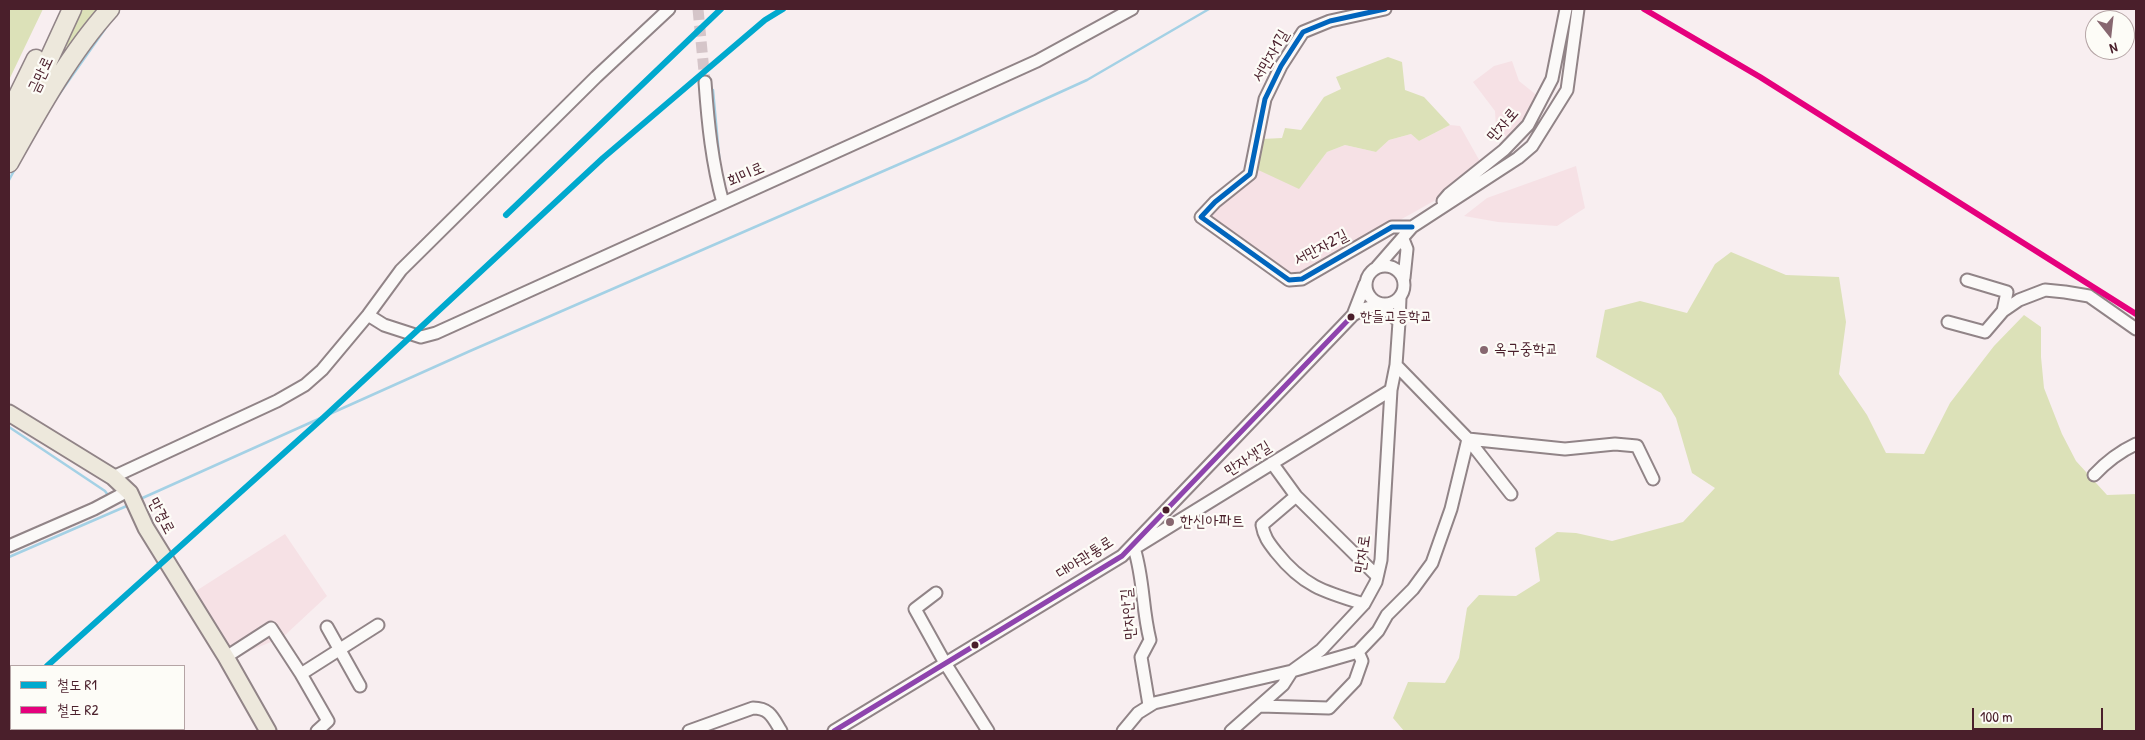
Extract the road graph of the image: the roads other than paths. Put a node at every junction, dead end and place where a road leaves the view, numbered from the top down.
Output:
1 (60, 9) edge
2 (72, 9) edge
3 (110, 9) edge
4 (669, 9) edge
5 (1132, 9) edge
6 (1385, 9) edge
7 (1566, 9) edge
8 (1578, 9) edge
9 (705, 82) tunnel mouth
10 (9, 114) edge
11 (9, 141) edge
12 (9, 163) edge
13 (723, 203) junction
14 (1436, 210) junction
15 (1201, 217) joint
16 (1412, 227) junction
17 (1403, 239) junction
18 (1377, 267) junction
19 (1404, 278) junction
20 (1967, 280) dead end
21 (1366, 282) junction
22 (1400, 298) junction
23 (1382, 304) junction
24 (2003, 310) junction
25 (368, 315) junction
26 (1353, 315) junction
27 (1398, 322) junction
28 (1948, 322) dead end
29 (2136, 329) edge
30 (1396, 365) junction
31 (1391, 390) junction
32 (9, 413) edge
33 (1468, 438) junction
34 (2136, 444) edge
35 (1272, 463) junction
36 (2094, 475) dead end
37 (113, 477) junction
38 (1653, 479) dead end
39 (1511, 494) dead end
40 (120, 496) junction
41 (1296, 496) junction
42 (9, 546) edge
43 (1134, 548) junction
44 (1122, 556) junction
45 (1377, 576) junction
46 (936, 593) dead end
47 (1364, 604) junction
48 (378, 625) dead end
49 (327, 627) dead end
50 (340, 648) junction
51 (1358, 652) junction
52 (226, 657) junction
53 (945, 663) junction
54 (1292, 671) junction
55 (301, 674) junction
56 (360, 686) dead end
57 (1149, 705) junction
58 (1260, 706) junction
59 (268, 731) edge
60 (317, 731) edge
61 (688, 731) edge
62 (781, 731) edge
63 (834, 731) edge
64 (988, 731) edge
65 (1123, 731) edge
66 (1231, 731) edge

1 - 10 highway, 금만로
2 - 11 highway, 금만로
3 - 12 highway
4 - 25 street
5 - 13 street, 회미로
6 - 15 street, 서만자1길
7 - 14 street, 만자로
8 - 14 street, 만자로
9 - 13 street
13 - 25 street, 회미로
14 - 16 street, 만자로
15 - 16 street, 서만자2길
16 - 17 street, 만자로
17 - 18 street, 만자로
17 - 19 street
18 - 19 street
18 - 21 street
19 - 22 street
20 - 24 street
21 - 23 street
21 - 26 street
22 - 23 street
22 - 27 street, 만자로
23 - 26 street
23 - 27 street
24 - 28 street
24 - 29 street
25 - 37 street
26 - 44 street, 대야관통로
27 - 30 street, 만자로
30 - 31 street, 만자로
30 - 33 street
31 - 35 street, 만자샛길
31 - 45 street, 만자로
32 - 37 main road, 만경로
33 - 38 street
33 - 39 street
33 - 51 street
34 - 36 street
35 - 41 street
35 - 43 street, 만자샛길
37 - 40 main road, 만경로
40 - 42 street
40 - 52 main road, 만경로
41 - 45 street
41 - 47 street
43 - 44 street, 만자샛길
43 - 57 street, 만자안길
44 - 53 street, 대야관통로
45 - 47 street, 만자로
46 - 53 street
47 - 54 street, 만자로
48 - 50 street
49 - 50 street
50 - 55 street
50 - 56 street
51 - 54 street
51 - 58 street
52 - 55 street
52 - 59 main road, 만경로
53 - 63 street, 대야관통로
53 - 64 street
54 - 57 street
54 - 58 street, 만자로
55 - 60 street
57 - 65 street
58 - 66 street, 만자로
61 - 62 street

